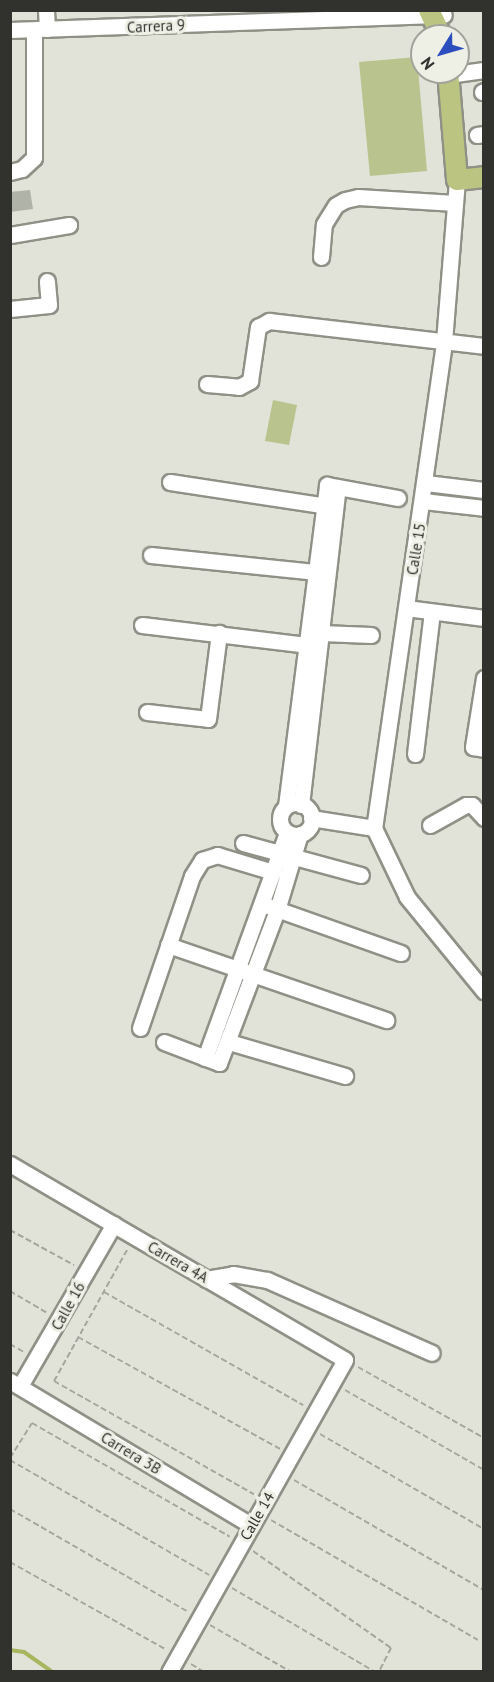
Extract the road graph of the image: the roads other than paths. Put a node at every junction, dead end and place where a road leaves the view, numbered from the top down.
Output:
1 (46, 10) edge
2 (437, 12) edge
3 (391, 13) edge
4 (40, 29) junction
5 (10, 30) edge
6 (449, 84) edge
7 (10, 172) edge
8 (483, 177) edge
9 (457, 180) junction
10 (455, 203) junction
11 (69, 225) dead end
12 (10, 235) edge
13 (321, 257) dead end
14 (47, 281) dead end
15 (10, 309) edge
16 (444, 342) junction
17 (483, 346) edge
18 (207, 384) dead end
19 (170, 482) dead end
20 (426, 483) junction
21 (483, 490) edge
22 (398, 498) dead end
23 (423, 501) junction
24 (330, 507) junction
25 (483, 508) edge
26 (151, 555) dead end
27 (322, 572) junction
28 (406, 608) junction
29 (432, 612) junction
30 (483, 618) edge
31 (142, 625) dead end
32 (219, 633) junction
33 (371, 635) dead end
34 (316, 641) junction
35 (483, 681) edge
36 (147, 712) dead end
37 (483, 749) edge
38 (415, 754) dead end
39 (294, 805) junction
40 (311, 818) junction
41 (483, 818) edge
42 (430, 825) dead end
43 (374, 828) junction
44 (294, 833) junction
45 (243, 843) dead end
46 (279, 854) junction
47 (295, 857) junction
48 (273, 872) junction
49 (361, 875) dead end
50 (260, 903) junction
51 (277, 910) junction
52 (168, 945) junction
53 (401, 953) dead end
54 (237, 969) junction
55 (252, 974) junction
56 (478, 978) edge
57 (483, 991) edge
58 (386, 1020) dead end
59 (140, 1028) dead end
60 (164, 1041) dead end
61 (229, 1042) junction
62 (212, 1060) junction
63 (345, 1076) dead end
64 (10, 1164) edge
65 (114, 1224) junction
66 (206, 1279) junction
67 (432, 1353) dead end
68 (345, 1360) joint
69 (13, 1383) edge
70 (258, 1513) junction
71 (169, 1671) edge

1 - 4 street
2 - 3 street, Carrera 9
3 - 4 street, Carrera 9
4 - 5 street, Carrera 9
4 - 7 street
6 - 9 main road, Calle 15
8 - 9 main road
9 - 10 street, Calle 15
10 - 13 street
10 - 16 street, Calle 15
11 - 12 street
14 - 15 street
16 - 17 street
16 - 18 street
16 - 20 street, Calle 15
19 - 24 street
20 - 21 street
20 - 23 street, Calle 15
22 - 24 street
23 - 25 street
23 - 28 street, Calle 15
24 - 27 street
26 - 27 street
27 - 34 street
28 - 29 street
28 - 43 street, Calle 15
29 - 30 street
29 - 38 street
31 - 32 street
32 - 34 street
32 - 36 street
33 - 34 street
34 - 39 street
35 - 37 street
39 - 40 street
39 - 44 street
40 - 43 street
40 - 44 street
41 - 42 street
43 - 56 street
44 - 46 street
44 - 47 street
45 - 46 street
46 - 47 street
46 - 48 street
47 - 49 street
47 - 51 street
48 - 50 street
48 - 52 street
50 - 51 street
50 - 54 street
51 - 53 street
51 - 55 street
52 - 54 street
52 - 59 street
54 - 55 street
54 - 62 street
55 - 58 street
55 - 61 street
56 - 57 street
60 - 62 street
61 - 62 street
61 - 63 street
64 - 65 street, Carrera 4A
65 - 66 street, Carrera 4A
65 - 69 street, Calle 16
66 - 67 street
66 - 68 street, Carrera 4A
68 - 70 street, Calle 14
69 - 70 street, Carrera 3B
70 - 71 street, Calle 14

